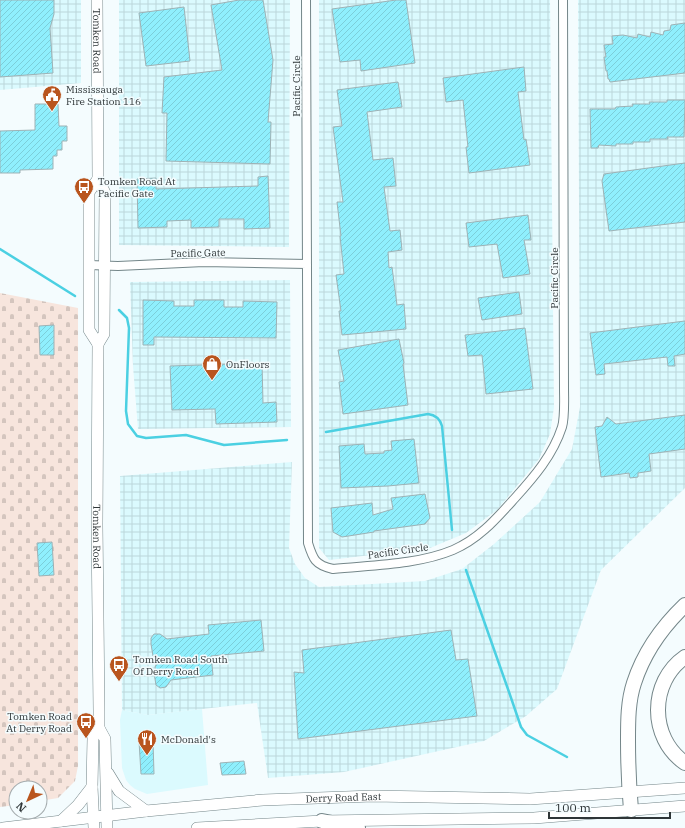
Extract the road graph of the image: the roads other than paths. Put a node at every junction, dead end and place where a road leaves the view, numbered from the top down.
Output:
1 (97, 0) edge
2 (306, 0) edge
3 (563, 0) edge
4 (98, 179) junction
5 (307, 264) junction
6 (89, 265) junction
7 (104, 265) junction
8 (98, 344) junction
9 (685, 604) edge
10 (685, 657) edge
11 (99, 728) junction
12 (685, 763) edge
13 (107, 771) junction
14 (92, 788) junction
15 (685, 788) edge
16 (629, 791) junction
17 (685, 806) edge
18 (632, 810) junction
19 (146, 811) junction
20 (107, 816) junction
21 (61, 821) junction
22 (322, 821) junction
23 (94, 823) edge
24 (3, 828) edge
25 (108, 828) edge
26 (197, 828) edge
27 (358, 828) edge

1 - 4 main road, Tomken Road
2 - 5 street, Pacific Circle
3 - 5 street, Pacific Circle
4 - 6 main road, Tomken Road
4 - 7 main road, Tomken Road
5 - 7 street, Pacific Gate
6 - 7 street, Pacific Gate
6 - 8 main road, Tomken Road
7 - 8 main road, Tomken Road
8 - 11 main road, Tomken Road
9 - 16 highway
10 - 12 highway
11 - 13 main road, Tomken Road
11 - 14 main road, Tomken Road
13 - 19 main road
13 - 20 main road, Tomken Road
14 - 21 main road
14 - 23 main road, Tomken Road
15 - 16 main road, Derry Road East
16 - 18 highway
16 - 19 main road, Derry Road East
17 - 18 main road
18 - 22 main road
19 - 20 main road, Derry Road East
20 - 23 main road, Derry Road East
20 - 25 main road, Tomken Road
21 - 23 main road, Derry Road East
21 - 24 main road, Derry Road East
22 - 26 main road
22 - 27 highway

